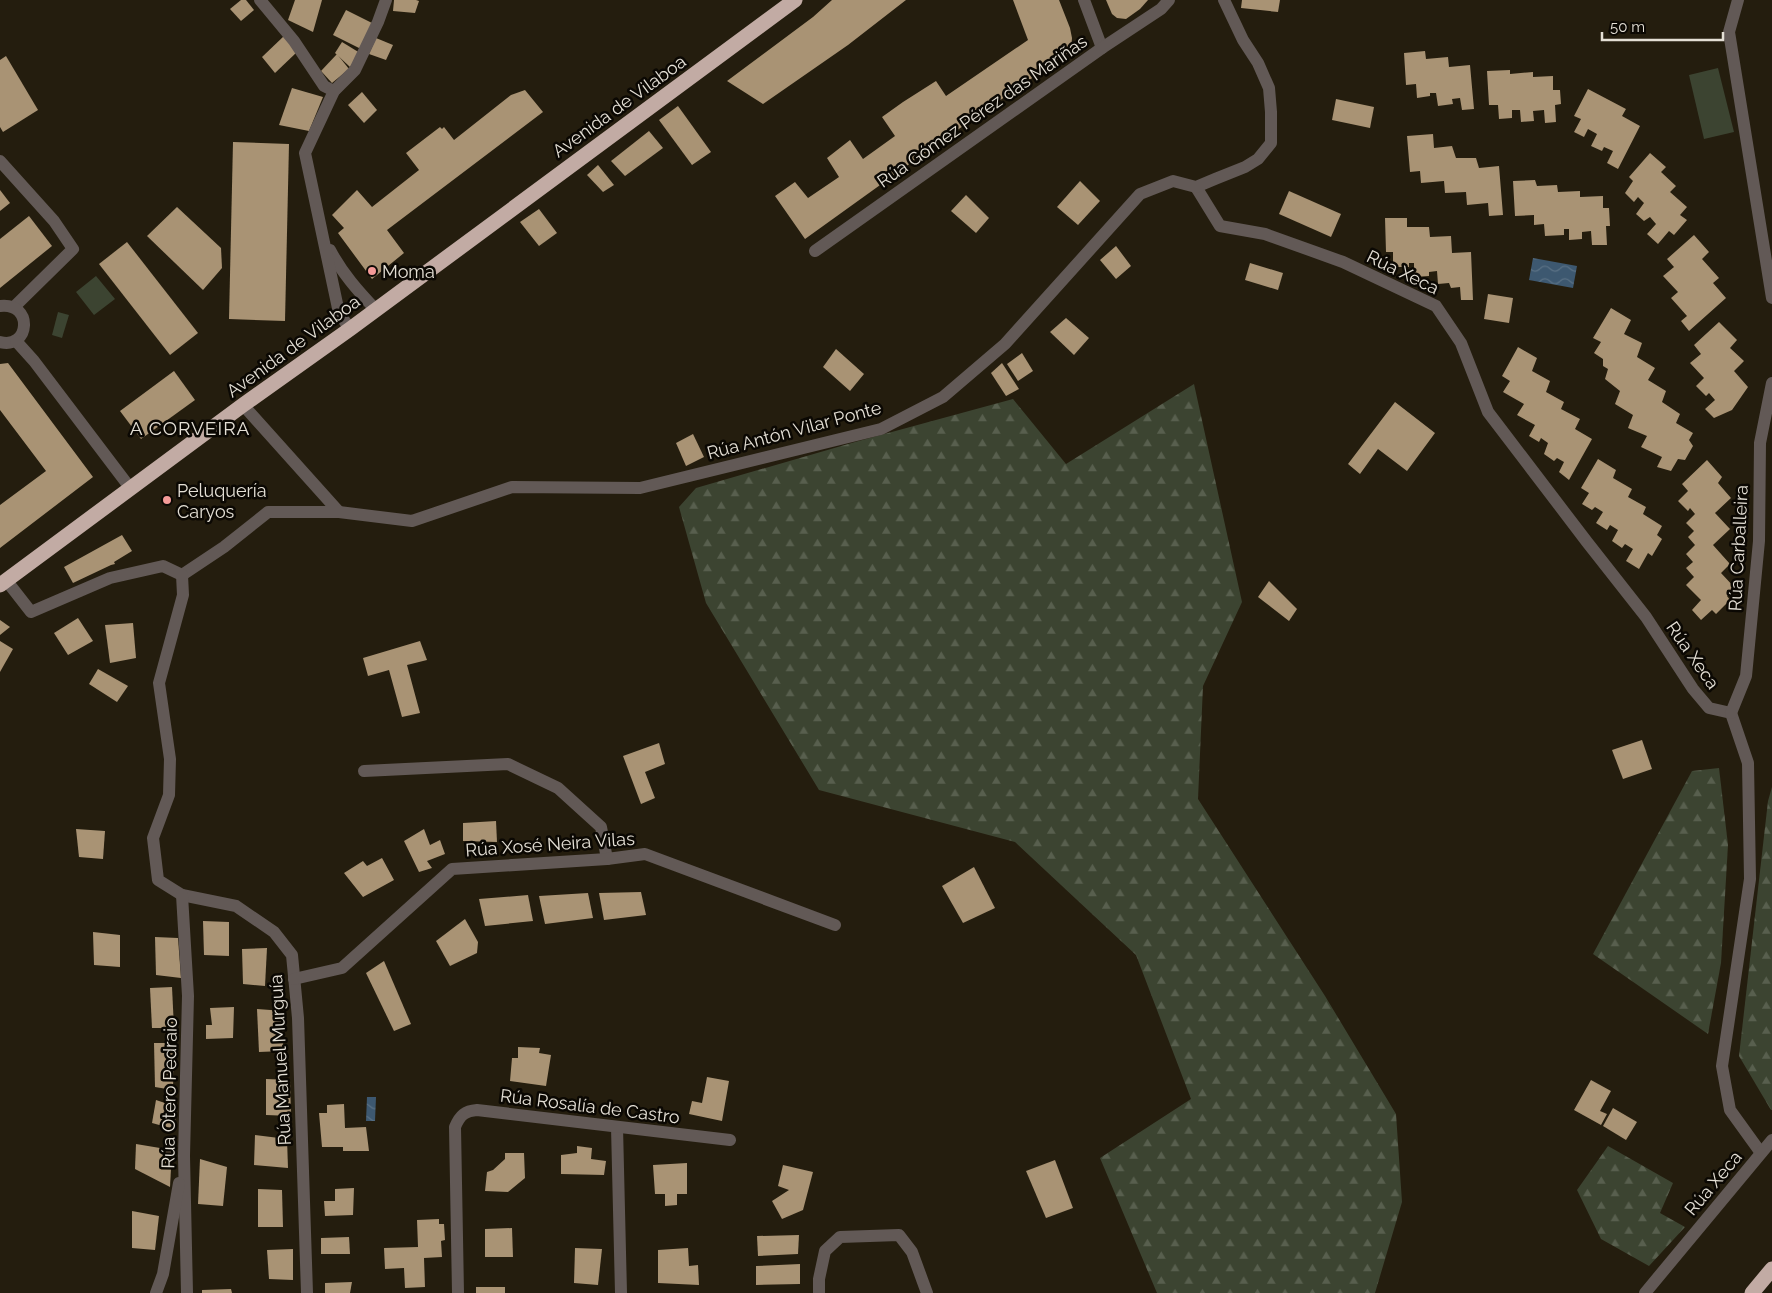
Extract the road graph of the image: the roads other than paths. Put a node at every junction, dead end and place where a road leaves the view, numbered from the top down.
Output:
1 (260, 0) edge
2 (386, 0) edge
3 (795, 0) edge
4 (1084, 0) edge
5 (1169, 0) edge
6 (1224, 0) edge
7 (1738, 0) edge
8 (1102, 48) junction
9 (334, 91) junction
10 (0, 161) edge
11 (1196, 187) junction
12 (322, 232) junction
13 (815, 251) dead end
14 (355, 288) junction
15 (335, 296) junction
16 (1772, 298) edge
17 (0, 306) edge
18 (14, 307) junction
19 (376, 310) junction
20 (350, 329) junction
21 (16, 340) junction
22 (0, 342) edge
23 (1772, 383) edge
24 (243, 405) junction
25 (131, 489) junction
26 (339, 512) junction
27 (182, 575) junction
28 (3, 582) edge
29 (1730, 713) junction
30 (364, 771) dead end
31 (607, 859) junction
32 (182, 894) junction
33 (835, 926) dead end
34 (294, 980) junction
35 (617, 1127) junction
36 (730, 1140) dead end
37 (1772, 1140) edge
38 (1761, 1153) junction
39 (184, 1156) junction
40 (1772, 1269) edge
41 (156, 1293) edge
42 (188, 1293) edge
43 (306, 1293) edge
44 (458, 1293) edge
45 (621, 1293) edge
46 (819, 1293) edge
47 (927, 1293) edge
48 (1645, 1293) edge
49 (1752, 1293) edge

1 - 9 street
2 - 9 street
3 - 19 highway, Avenida de Vilaboa
4 - 8 street
5 - 8 street, Rúa Gómez Pérez das Mariñas
6 - 11 street
7 - 16 street
8 - 13 street, Rúa Gómez Pérez das Mariñas
9 - 12 street
10 - 18 street
11 - 26 street, Rúa Antón Vilar Ponte
11 - 29 street, Rúa Xeca
12 - 14 street
12 - 15 street
14 - 15 street
14 - 19 street
15 - 20 street
17 - 18 street
18 - 21 street
19 - 20 highway, Avenida de Vilaboa
20 - 24 highway, Avenida de Vilaboa
21 - 22 street
21 - 25 street
23 - 29 street, Rúa Carballeira
24 - 25 highway, Avenida de Vilaboa
24 - 26 street
25 - 28 highway, Avenida de Vilaboa
26 - 27 street, Rúa Antón Vilar Ponte
27 - 28 street
27 - 32 street, Rúa Manuel Murguía
29 - 38 street, Rúa Xeca
30 - 31 street
31 - 33 street, Rúa Xosé Neira Vilas
31 - 34 street, Rúa Xosé Neira Vilas
32 - 34 street, Rúa Manuel Murguía
32 - 39 street, Rúa Otero Pedraio
34 - 43 street, Rúa Manuel Murguía
35 - 36 street, Rúa Rosalía de Castro
35 - 44 street, Rúa Rosalía de Castro
35 - 45 street
37 - 38 street
38 - 48 street, Rúa Xeca
39 - 41 street
39 - 42 street, Rúa Otero Pedraio
40 - 49 highway
46 - 47 street

